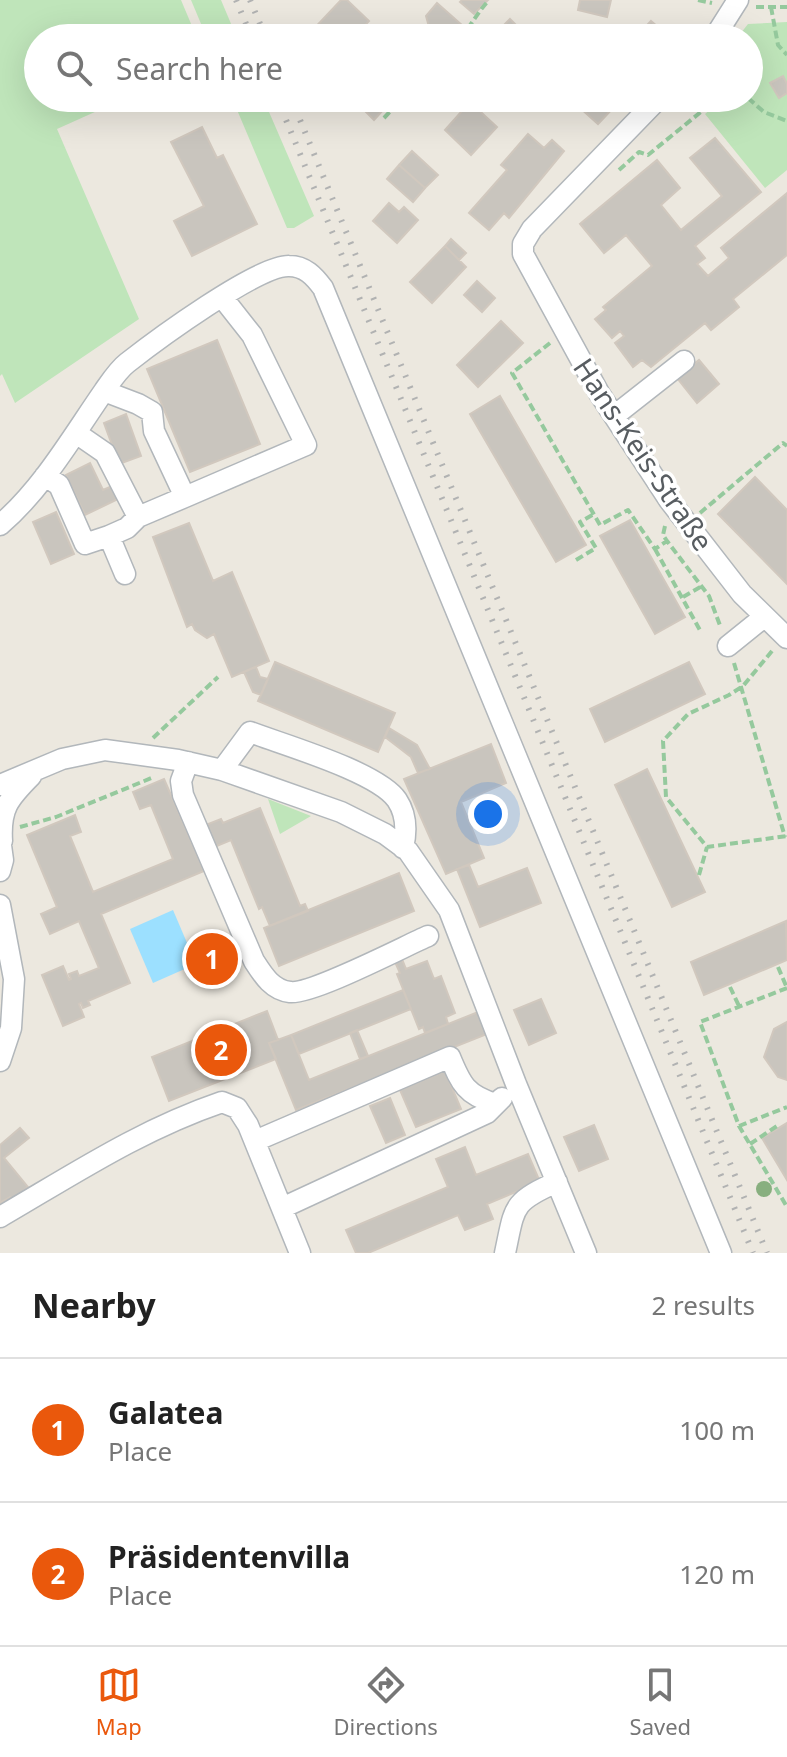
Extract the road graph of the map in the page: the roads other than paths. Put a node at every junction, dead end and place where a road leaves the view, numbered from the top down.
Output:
1 (737, 3) edge
2 (723, 24) edge
3 (645, 112) edge
4 (222, 297) junction
5 (684, 361) dead end
6 (104, 391) junction
7 (614, 416) junction
8 (76, 433) junction
9 (45, 476) junction
10 (185, 497) junction
11 (138, 517) junction
12 (0, 525) edge
13 (109, 536) junction
14 (125, 574) dead end
15 (764, 617) junction
16 (785, 637) edge
17 (728, 646) dead end
18 (185, 768) junction
19 (222, 770) junction
20 (35, 771) junction
21 (0, 785) edge
22 (7, 836) edge
23 (403, 848) junction
24 (0, 871) edge
25 (1, 918) edge
26 (428, 936) dead end
27 (0, 1061) edge
28 (516, 1084) junction
29 (496, 1104) junction
30 (255, 1141) junction
31 (557, 1182) junction
32 (282, 1208) junction
33 (0, 1217) edge
34 (300, 1253) edge
35 (505, 1253) edge
36 (586, 1253) edge
37 (721, 1253) edge

1 - 2 street
3 - 7 street, Hans-Keis-Straße
4 - 6 street
4 - 10 street
4 - 37 street
5 - 7 street
6 - 8 street
6 - 10 street
7 - 15 street, Hans-Keis-Straße
8 - 9 street
8 - 11 street
9 - 12 street
9 - 13 street
10 - 11 street
11 - 13 street
13 - 14 street
15 - 16 street, Hans-Keis-Straße
15 - 17 street
18 - 19 street
18 - 20 street
18 - 26 street
19 - 23 street
19 - 23 street
20 - 21 street
20 - 22 street
22 - 24 street
23 - 28 street
25 - 27 street
28 - 29 street
28 - 31 street
29 - 30 street
29 - 32 street
30 - 32 street
30 - 33 street
31 - 35 street
31 - 36 street
32 - 34 street

